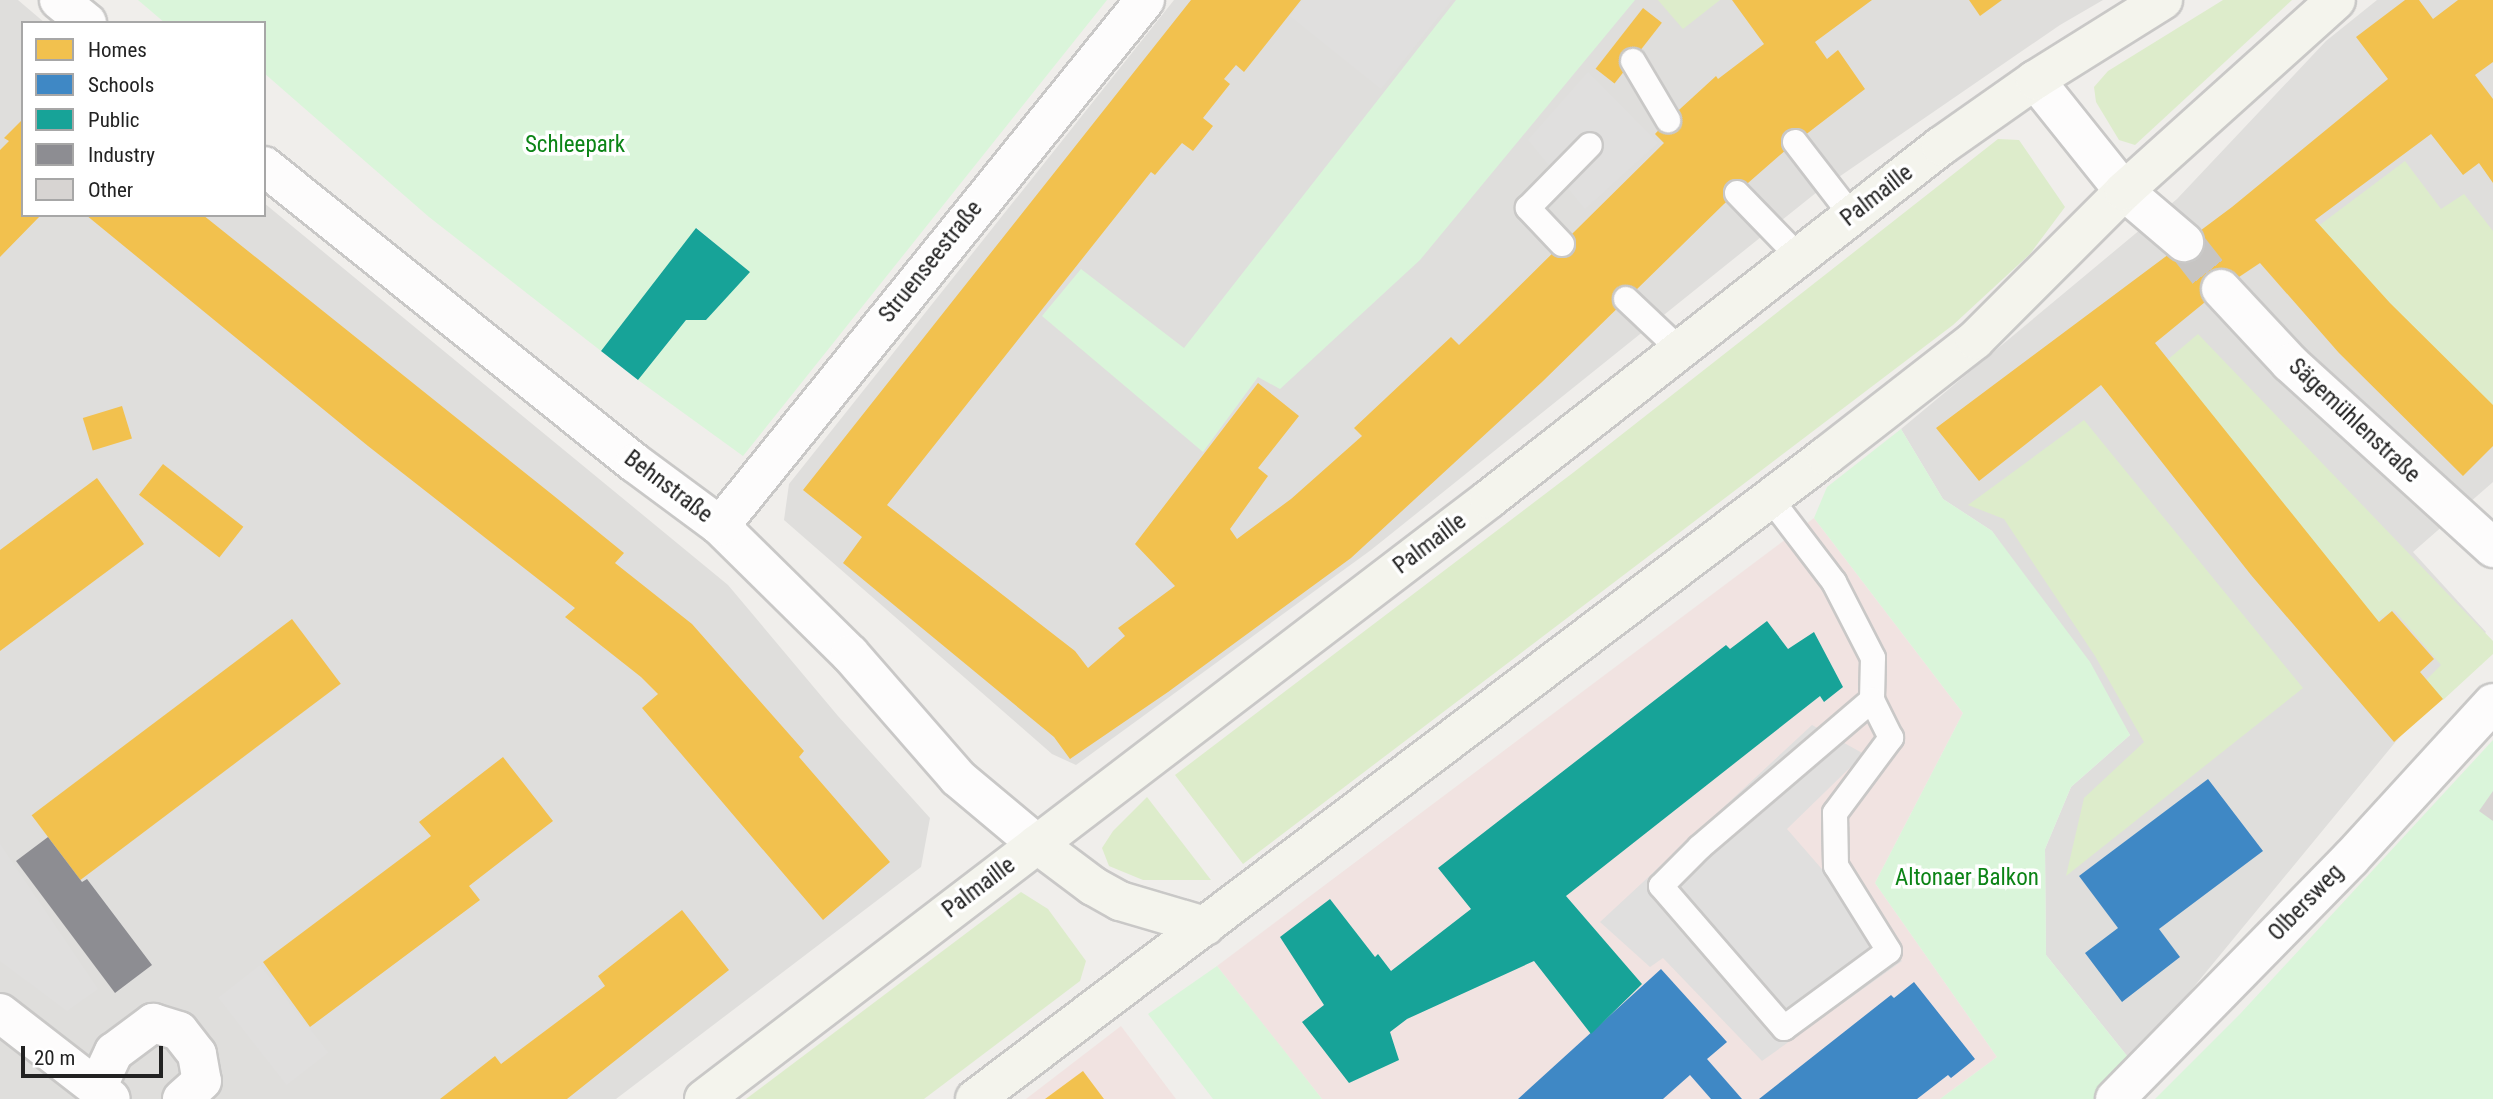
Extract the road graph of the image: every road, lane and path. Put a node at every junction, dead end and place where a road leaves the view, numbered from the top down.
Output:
1 (59, 0) edge
2 (1145, 0) edge
3 (2163, 0) edge
4 (2326, 8) edge
5 (85, 21) edge
6 (1633, 61) dead end
7 (2035, 80) junction
8 (1668, 120) dead end
9 (1795, 142) dead end
10 (1590, 145) dead end
11 (266, 168) edge
12 (2124, 191) junction
13 (1737, 192) dead end
14 (1852, 216) junction
15 (2184, 242) tunnel mouth
16 (1562, 244) dead end
17 (1798, 257) junction
18 (2221, 289) tunnel mouth
19 (1626, 299) dead end
20 (1680, 350) junction
21 (1770, 498) junction
22 (720, 526) junction
23 (2493, 548) edge
24 (1872, 700) junction
25 (2493, 704) edge
26 (1037, 844) junction
27 (1206, 926) junction
28 (0, 1013) edge
29 (104, 1093) edge
30 (182, 1099) edge
31 (704, 1099) edge
32 (975, 1099) edge
33 (2115, 1099) edge

1 - 5 street
2 - 22 street, Struenseestraße
3 - 7 main road, Palmaille
4 - 12 main road
6 - 8 lane
7 - 12 street
7 - 14 main road, Palmaille
9 - 14 lane
10 - 16 lane
11 - 22 street, Behnstraße
12 - 15 street
12 - 21 main road
13 - 17 lane
14 - 17 main road, Palmaille
17 - 20 main road, Palmaille
18 - 23 street, Sägemühlenstraße
19 - 20 lane
20 - 26 main road, Palmaille
21 - 24 lane
21 - 27 main road
22 - 26 street, Behnstraße
24 - 24 lane
25 - 33 street, Olbersweg
26 - 27 main road
26 - 31 main road, Palmaille
27 - 32 main road
28 - 29 street
29 - 30 street

